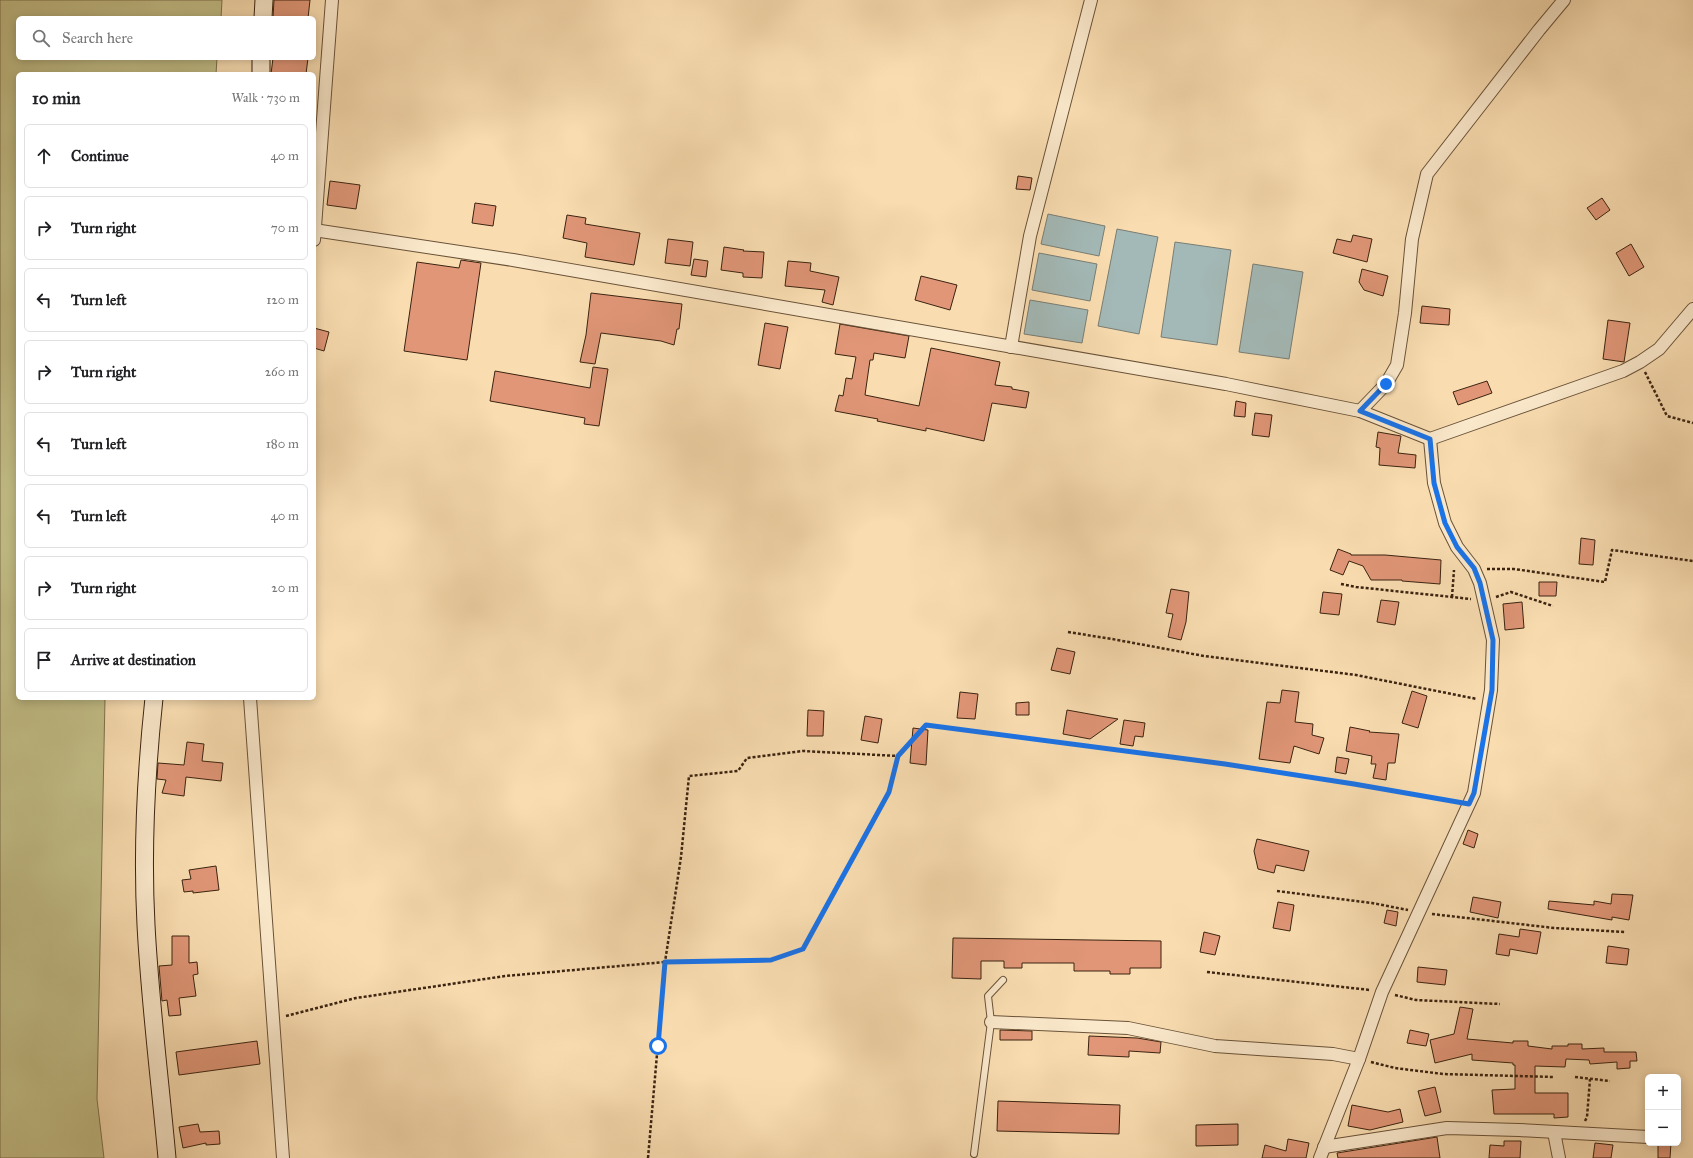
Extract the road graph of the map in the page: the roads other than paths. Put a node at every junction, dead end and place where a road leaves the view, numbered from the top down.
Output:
1 (264, 0) edge
2 (332, 0) edge
3 (1091, 0) edge
4 (1564, 0) edge
5 (263, 16) edge
6 (261, 60) edge
7 (260, 72) edge
8 (316, 219) edge
9 (316, 233) edge
10 (1693, 309) edge
11 (1011, 347) junction
12 (1360, 411) junction
13 (1430, 439) junction
14 (154, 700) edge
15 (250, 700) edge
16 (1003, 980) dead end
17 (991, 1022) junction
18 (1359, 1059) junction
19 (1554, 1132) junction
20 (1645, 1137) edge
21 (1322, 1153) edge
22 (974, 1154) dead end
23 (167, 1158) edge
24 (283, 1158) edge
25 (1559, 1158) edge

1 - 5 main road
2 - 8 street
3 - 11 street
4 - 12 street
6 - 7 main road
9 - 11 street
10 - 13 street
11 - 12 street
12 - 13 street
13 - 18 street
14 - 23 main road
15 - 24 street
16 - 17 lane
17 - 18 street
17 - 22 lane
18 - 21 street
19 - 20 street
19 - 21 street
19 - 25 street

